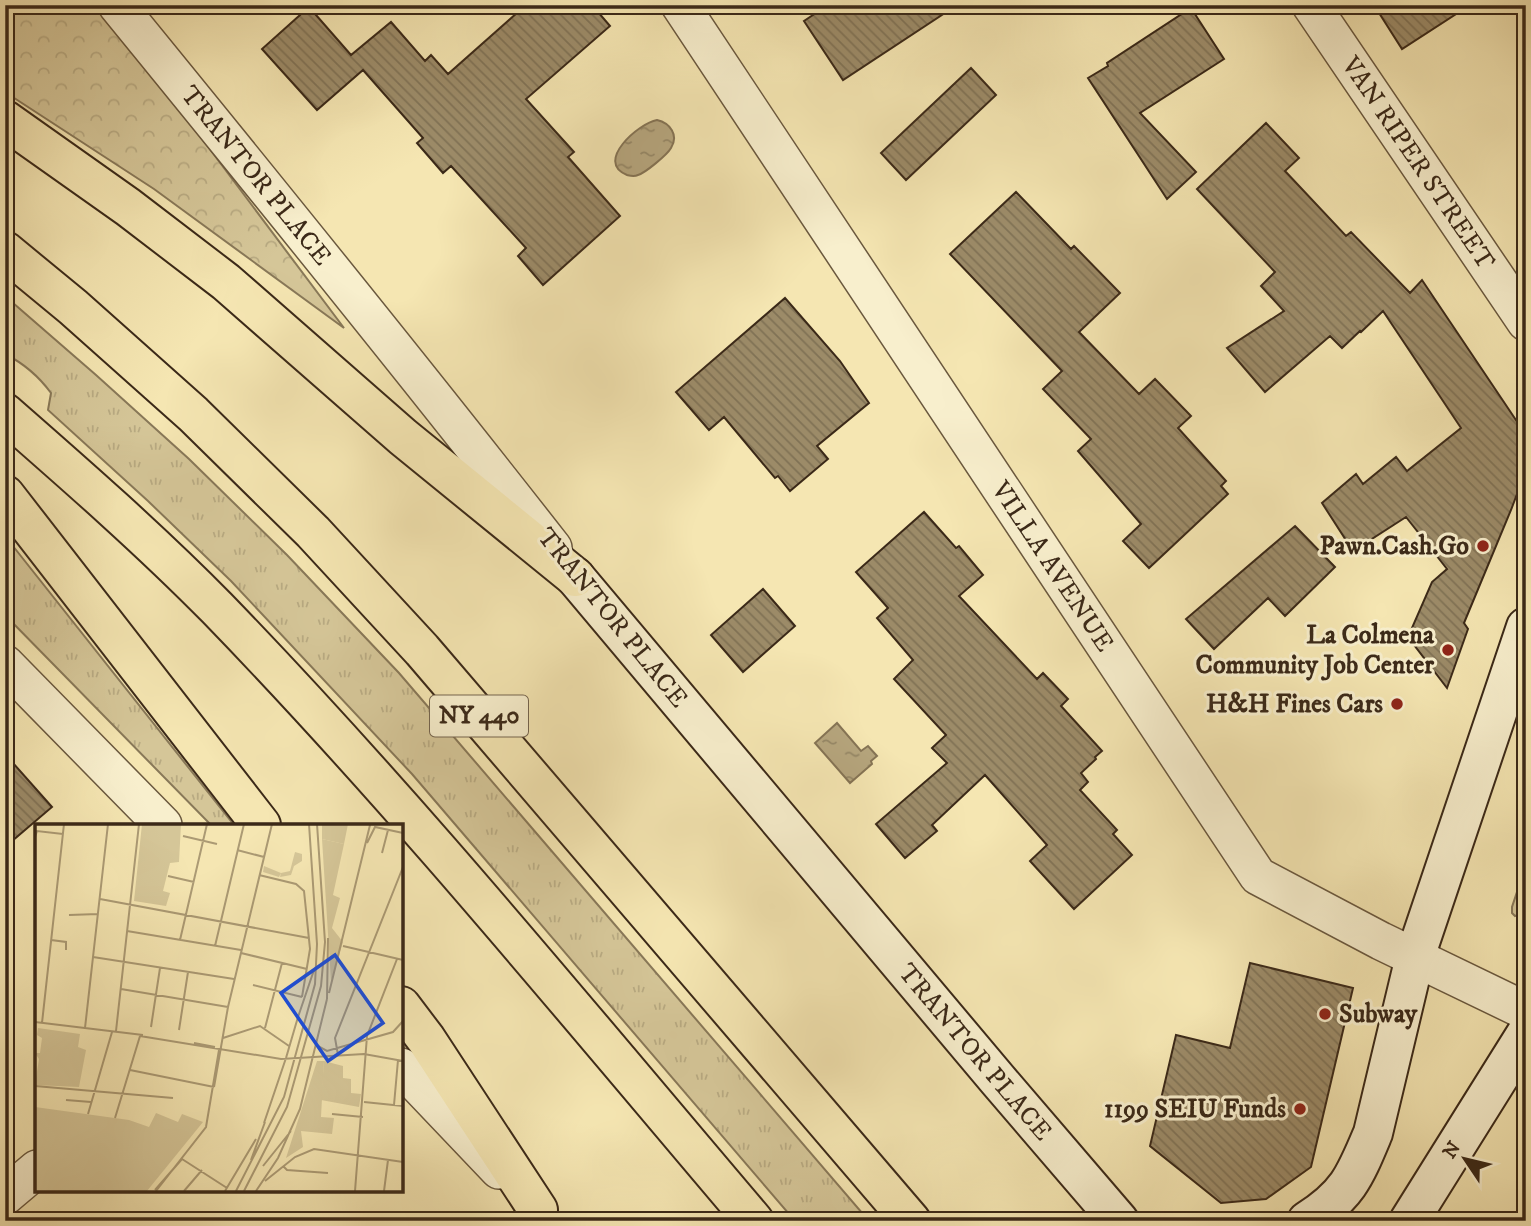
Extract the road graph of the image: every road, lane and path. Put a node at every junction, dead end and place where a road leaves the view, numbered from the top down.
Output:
1 (117, 5) edge
2 (680, 5) edge
3 (1311, 5) edge
4 (5, 120) edge
5 (5, 251) edge
6 (1526, 322) edge
7 (5, 413) edge
8 (5, 495) edge
9 (575, 577) junction
10 (1526, 627) edge
11 (5, 664) edge
12 (162, 824) edge
13 (260, 824) edge
14 (1415, 957) junction
15 (402, 1007) edge
16 (1526, 1011) edge
17 (1526, 1034) edge
18 (402, 1068) edge
19 (35, 1171) edge
20 (5, 1196) edge
21 (542, 1215) edge
22 (754, 1221) edge
23 (911, 1221) edge
24 (1119, 1221) edge
25 (1307, 1221) edge
26 (1409, 1221) edge

1 - 9 street, TRANTOR PLACE
2 - 14 street, VILLA AVENUE
3 - 6 street, VAN RIPER STREET
4 - 9 highway
5 - 23 highway, NY 440
7 - 22 highway
8 - 13 highway
9 - 24 main road, TRANTOR PLACE
10 - 14 main road
11 - 12 street
14 - 16 street, VILLA AVENUE
14 - 25 main road
15 - 21 highway
17 - 26 main road
18 - 21 street
19 - 20 street

